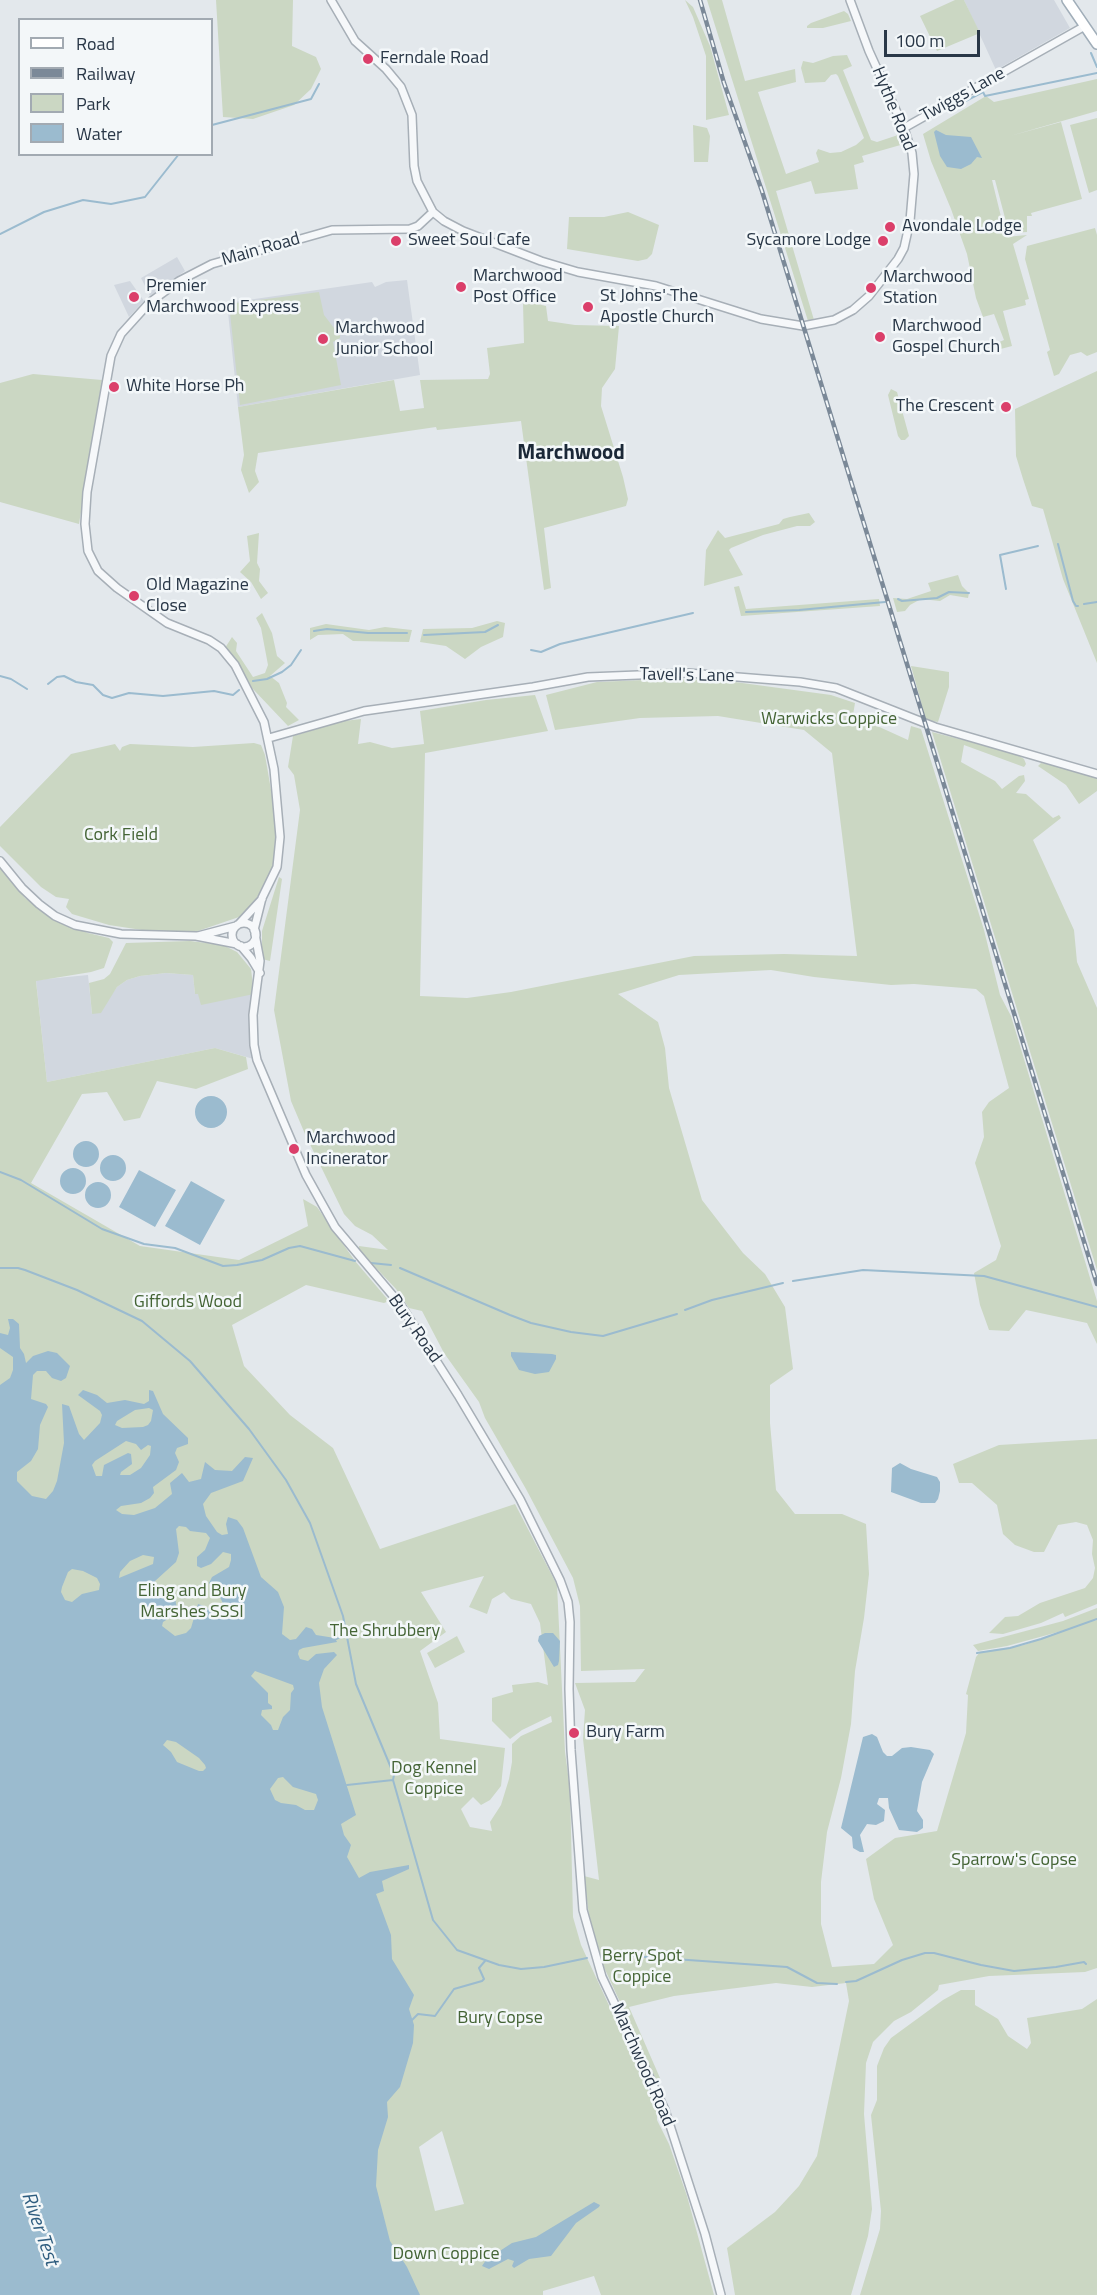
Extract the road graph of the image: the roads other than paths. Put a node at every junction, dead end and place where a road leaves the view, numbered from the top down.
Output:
1 (331, 0) edge
2 (850, 0) edge
3 (1068, 0) edge
4 (1085, 26) junction
5 (1097, 44) edge
6 (904, 128) junction
7 (433, 212) junction
8 (269, 738) junction
9 (1097, 774) edge
10 (0, 861) edge
11 (262, 898) junction
12 (238, 925) junction
13 (255, 932) junction
14 (196, 936) junction
15 (239, 945) junction
16 (260, 973) junction
17 (568, 1689) joint
18 (721, 2295) edge

1 - 7 street
2 - 6 street, Hythe Road
3 - 4 main road
4 - 5 main road
4 - 6 street, Twiggs Lane
6 - 7 street, Hythe Road
7 - 8 street, Main Road
8 - 9 street, Tavell's Lane
8 - 11 street, Main Road
10 - 14 street
11 - 12 street
11 - 13 street
12 - 13 street
12 - 14 street
12 - 15 street
13 - 15 street
13 - 16 street, Bury Road
14 - 15 street
15 - 16 street
16 - 17 street, Bury Road
17 - 18 street, Marchwood Road

